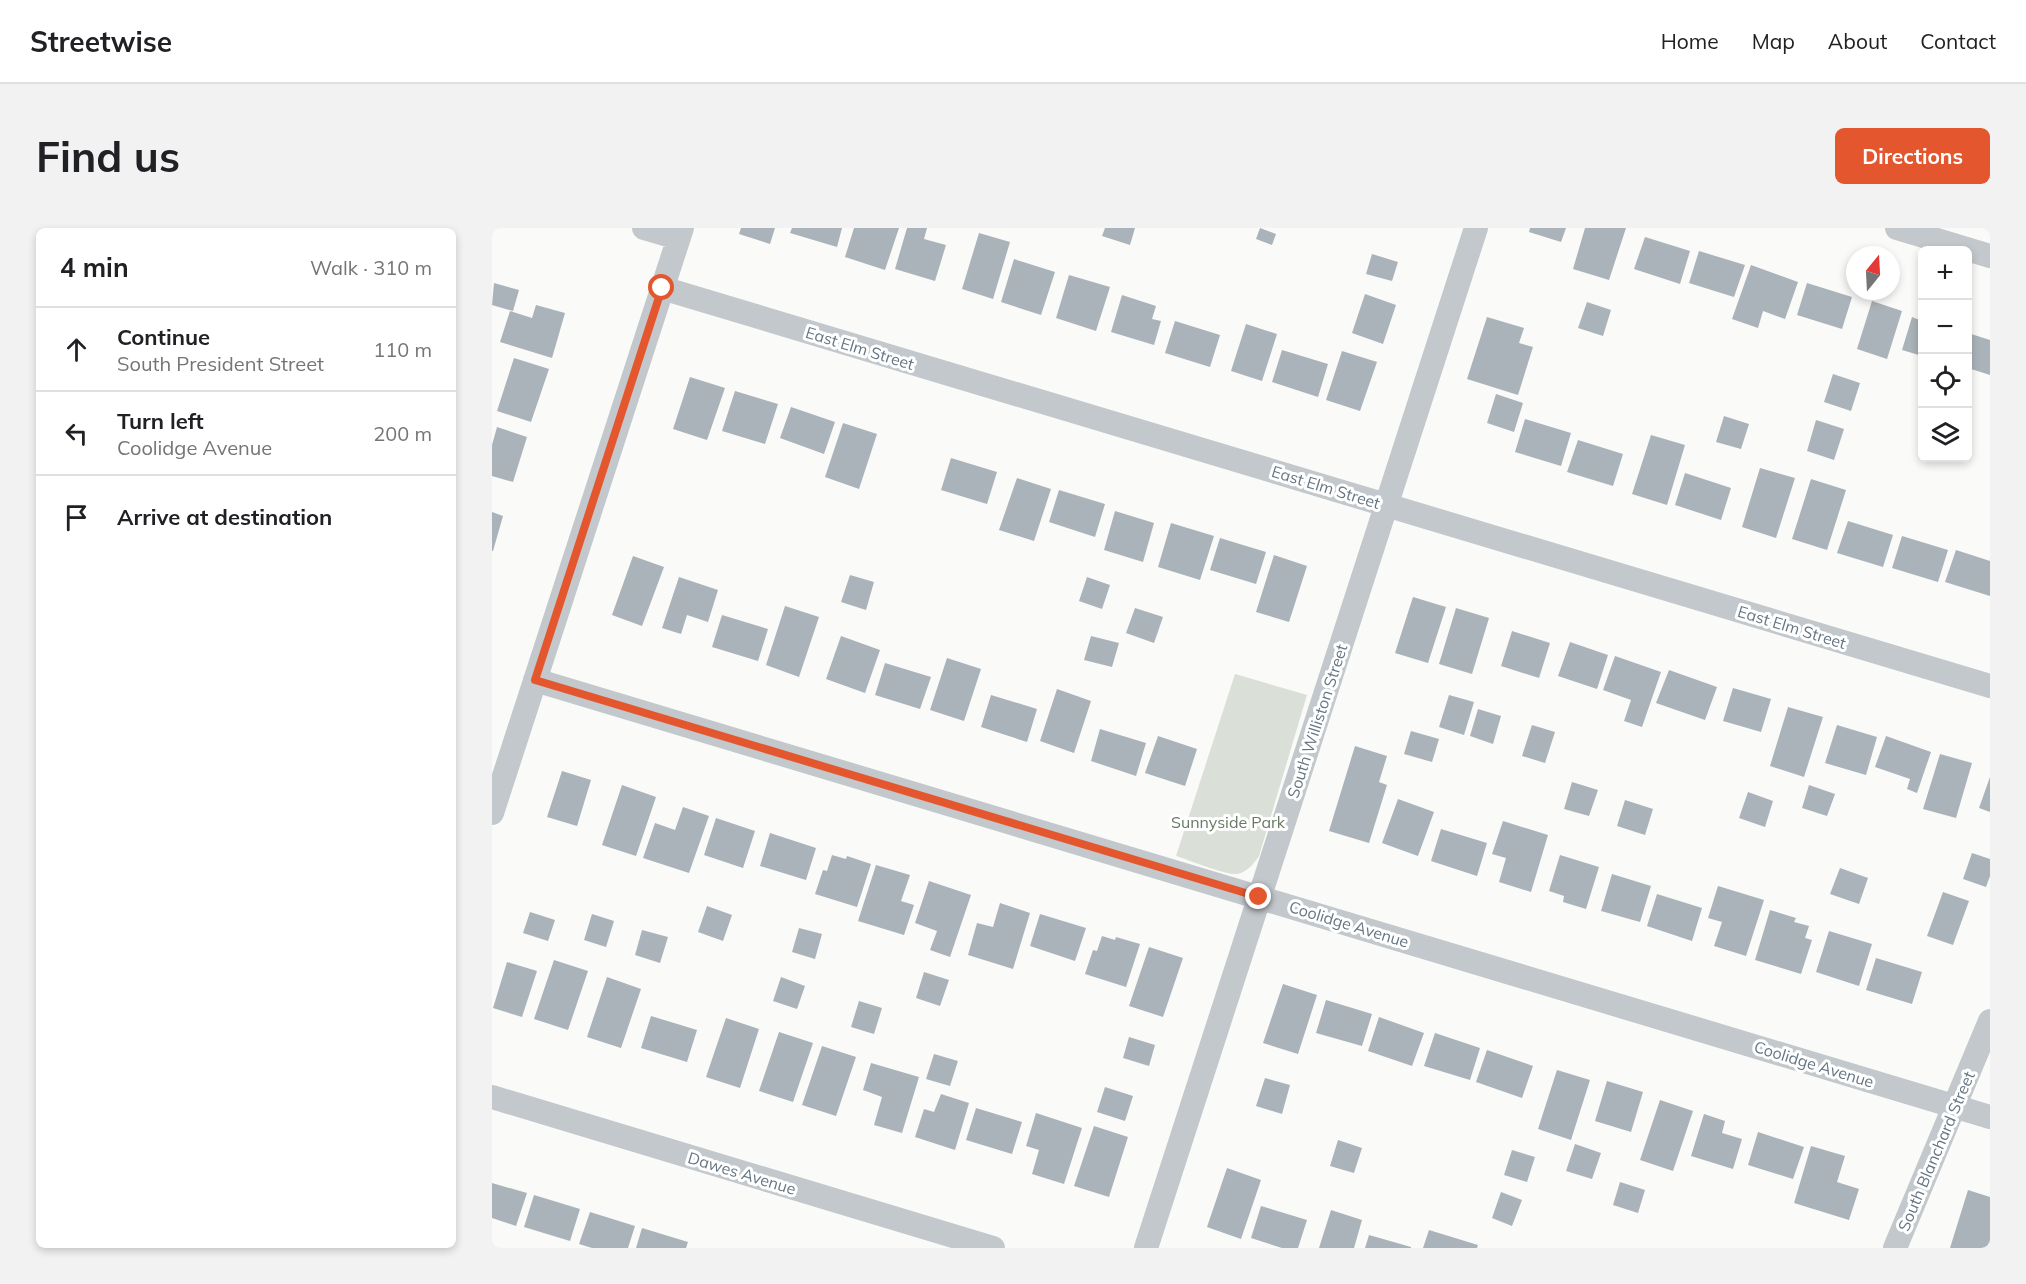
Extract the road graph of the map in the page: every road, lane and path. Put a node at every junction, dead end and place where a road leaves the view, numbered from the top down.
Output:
1 (644, 228) edge
2 (1476, 228) edge
3 (1897, 228) edge
4 (680, 233) edge
5 (1990, 256) edge
6 (662, 288) junction
7 (1387, 505) junction
8 (535, 680) junction
9 (1990, 686) edge
10 (492, 813) edge
11 (1259, 897) junction
12 (1990, 1021) edge
13 (492, 1098) edge
14 (1954, 1106) junction
15 (1990, 1117) edge
16 (993, 1248) edge
17 (1146, 1248) edge
18 (1895, 1248) edge

1 - 4 street
2 - 7 street, South Williston Street
3 - 5 street
4 - 6 street
6 - 7 street, East Elm Street
6 - 8 street
7 - 9 street, East Elm Street
7 - 11 street, South Williston Street
8 - 10 street
8 - 11 street, Coolidge Avenue
11 - 14 street, Coolidge Avenue
11 - 17 street, South Williston Street
12 - 14 street, South Blanchard Street
13 - 16 street, Dawes Avenue
14 - 15 street, Coolidge Avenue
14 - 18 street, South Blanchard Street

